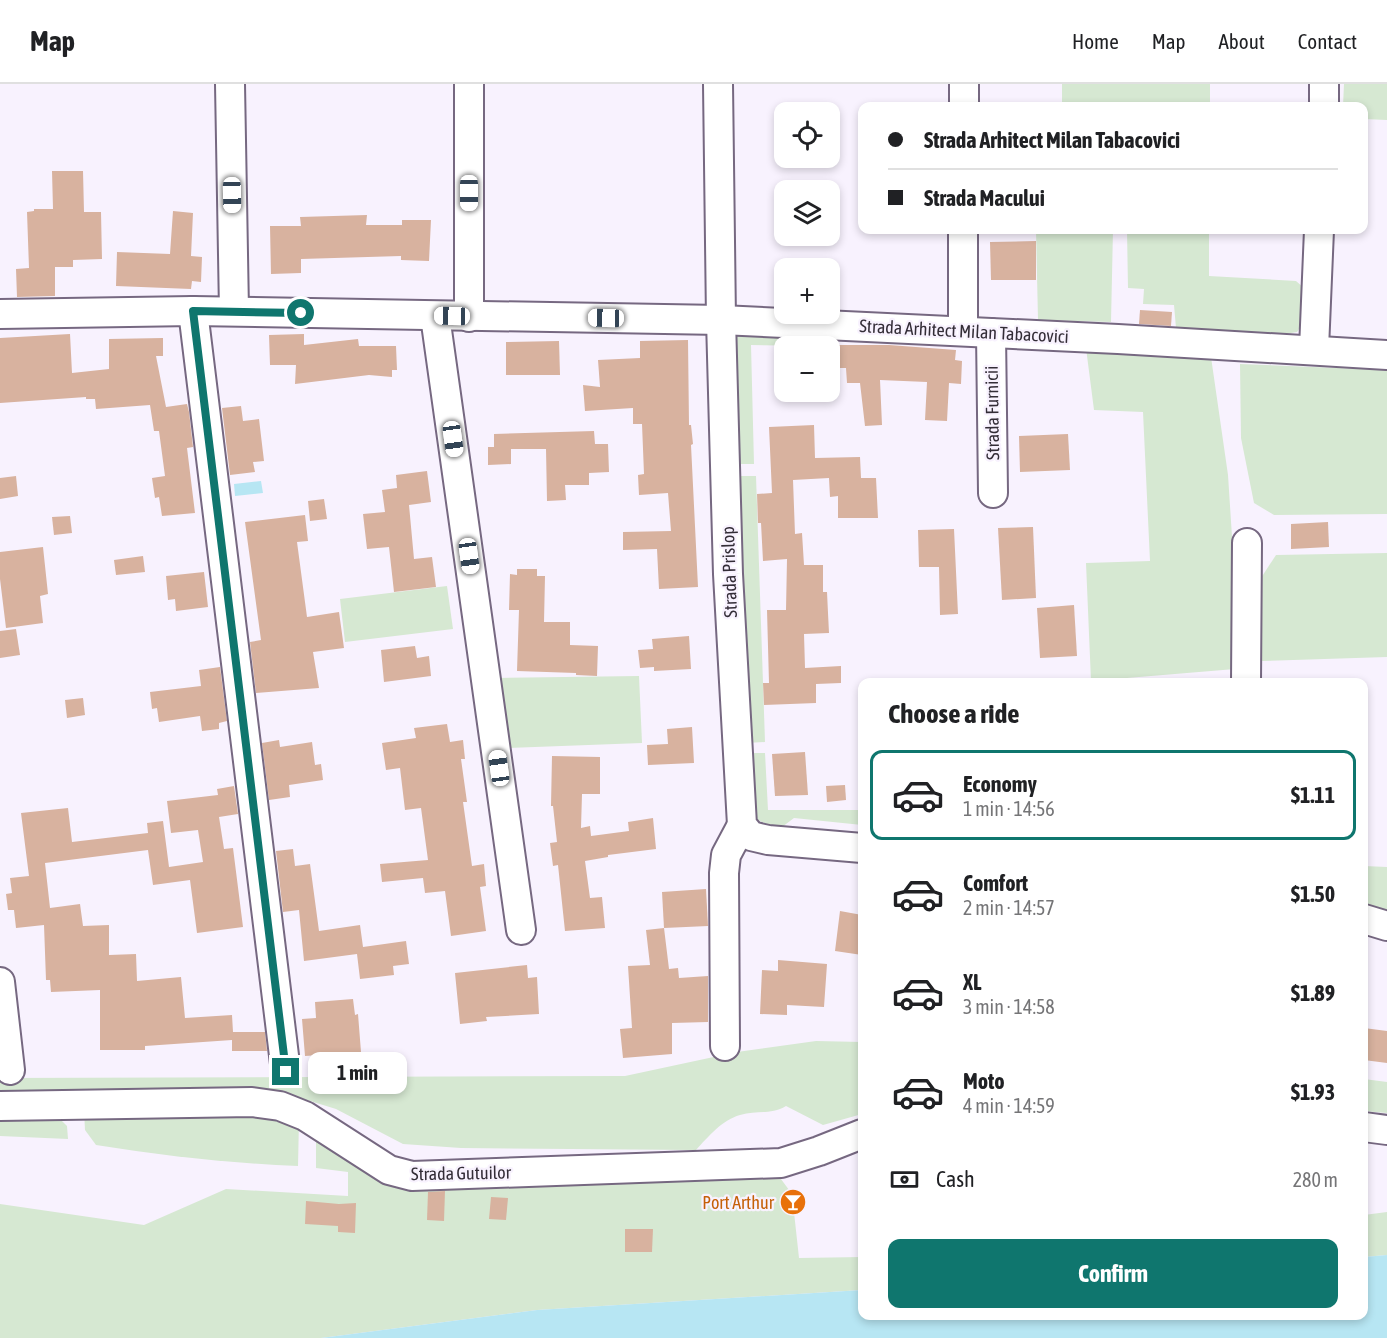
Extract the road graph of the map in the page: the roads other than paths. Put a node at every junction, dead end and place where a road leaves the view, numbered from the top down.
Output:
1 (230, 84) edge
2 (469, 84) edge
3 (718, 84) edge
4 (963, 84) edge
5 (1324, 84) edge
6 (963, 102) edge
7 (1324, 102) edge
8 (964, 234) edge
9 (1319, 234) edge
10 (193, 311) junction
11 (234, 311) junction
12 (0, 314) edge
13 (435, 316) junction
14 (469, 316) junction
15 (721, 320) junction
16 (977, 332) junction
17 (1314, 349) junction
18 (1387, 355) edge
19 (993, 493) dead end
20 (1247, 543) dead end
21 (1246, 678) edge
22 (742, 825) junction
23 (858, 848) edge
24 (1368, 920) edge
25 (1387, 926) edge
26 (521, 930) dead end
27 (0, 982) edge
28 (725, 1046) dead end
29 (10, 1070) dead end
30 (286, 1072) dead end
31 (0, 1106) edge
32 (1368, 1128) edge
33 (1387, 1130) edge
34 (858, 1136) edge

1 - 11 street
2 - 14 street
3 - 15 street, Strada Prislop
4 - 6 street
5 - 7 street
8 - 16 street, Strada Furnicii
9 - 17 street
10 - 11 street, Strada Arhitect Milan Tabacovici
10 - 12 street, Strada Arhitect Milan Tabacovici
10 - 30 street
11 - 13 street, Strada Arhitect Milan Tabacovici
13 - 14 street, Strada Arhitect Milan Tabacovici
13 - 26 street
14 - 15 street, Strada Arhitect Milan Tabacovici
15 - 16 street, Strada Arhitect Milan Tabacovici
15 - 22 street, Strada Prislop
16 - 17 street, Strada Arhitect Milan Tabacovici
16 - 19 street, Strada Furnicii
17 - 18 street, Strada Arhitect Milan Tabacovici
20 - 21 street
22 - 23 street
22 - 28 street
24 - 25 street
27 - 29 street
31 - 34 street, Strada Gutuilor
32 - 33 street

